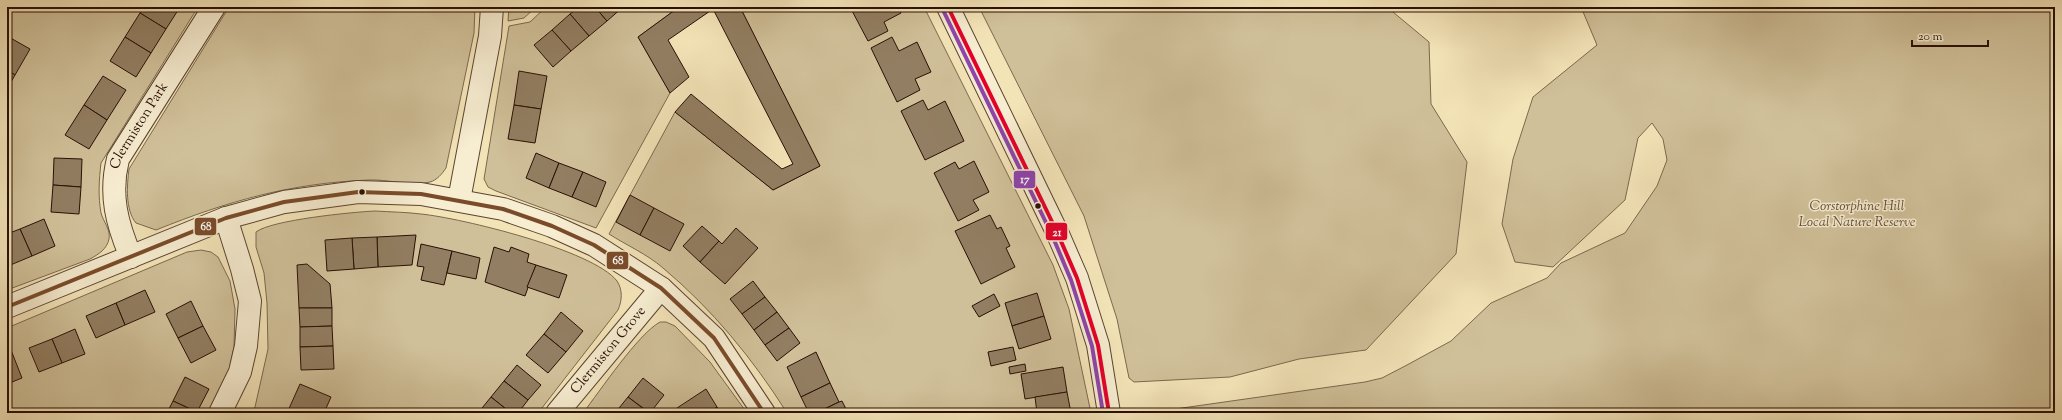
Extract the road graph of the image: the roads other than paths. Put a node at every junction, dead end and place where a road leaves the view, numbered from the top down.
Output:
1 (214, 7) edge
2 (492, 7) edge
3 (948, 7) edge
4 (459, 200) junction
5 (226, 218) junction
6 (131, 257) junction
7 (661, 288) junction
8 (7, 307) edge
9 (220, 413) edge
10 (557, 413) edge
11 (764, 413) edge
12 (1109, 413) edge

1 - 6 street, Clermiston Park
2 - 4 street
3 - 12 street
4 - 5 street
4 - 7 street
5 - 6 street
5 - 9 street
6 - 8 street
7 - 10 street, Clermiston Grove
7 - 11 street

